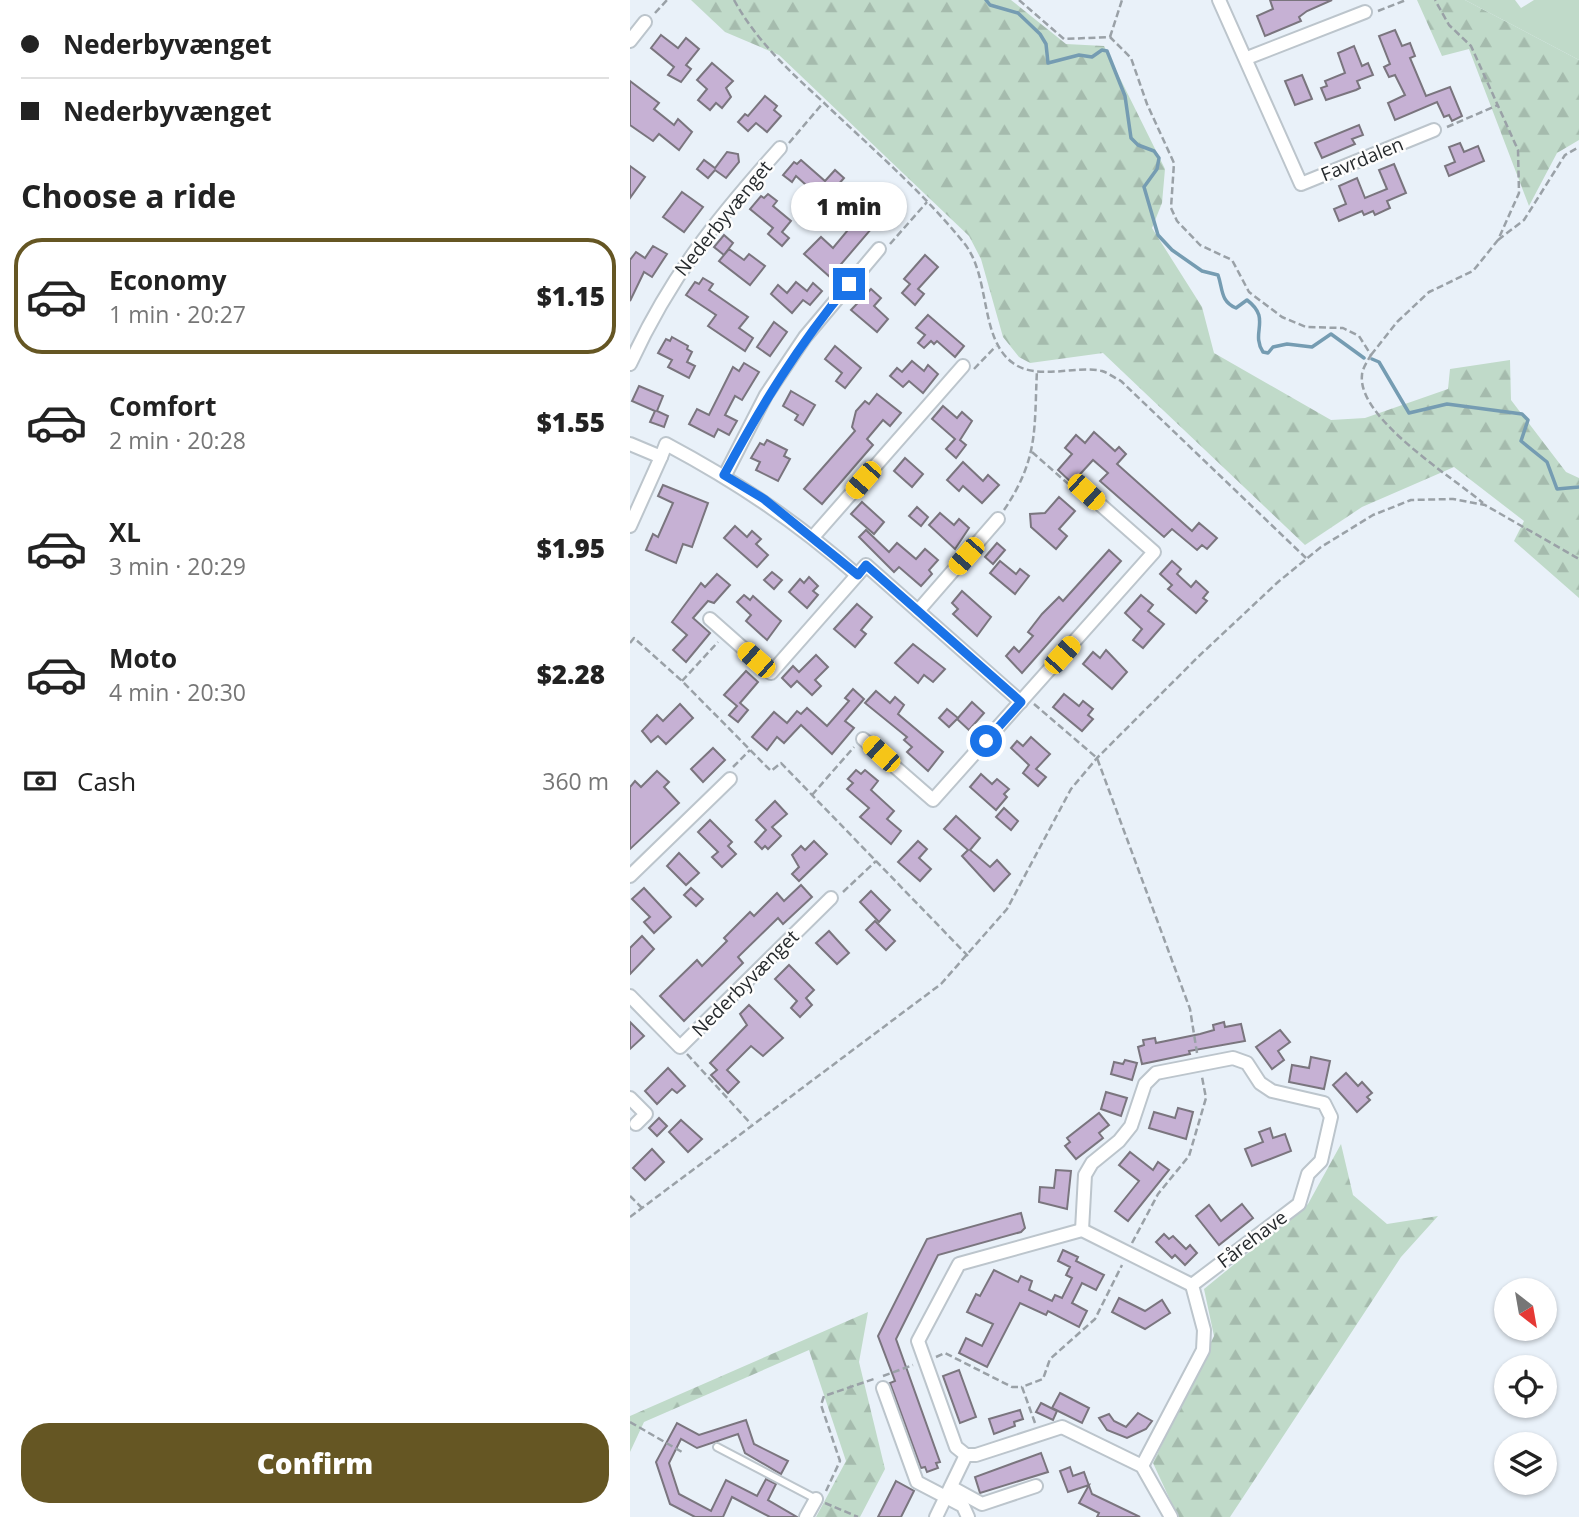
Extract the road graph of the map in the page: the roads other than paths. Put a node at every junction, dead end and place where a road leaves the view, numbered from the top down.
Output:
1 (1219, 0) edge
2 (1365, 12) road end
3 (645, 22) road end
4 (630, 41) edge
5 (1247, 58) junction
6 (1434, 130) road end
7 (780, 148) road end
8 (879, 249) road end
9 (630, 364) edge
10 (962, 366) road end
11 (630, 444) edge
12 (661, 457) junction
13 (724, 475) junction
14 (1086, 492) road end
15 (998, 519) road end
16 (630, 526) edge
17 (813, 537) junction
18 (858, 575) junction
19 (918, 611) junction
20 (710, 620) dead end
21 (1023, 699) junction
22 (863, 739) road end
23 (730, 779) road end
24 (630, 876) edge
25 (831, 898) road end
26 (630, 996) edge
27 (630, 1098) edge
28 (636, 1124) dead end
29 (1082, 1230) junction
30 (1192, 1285) junction
31 (883, 1388) dead end
32 (717, 1447) dead end
33 (966, 1455) junction
34 (1142, 1466) junction
35 (1036, 1486) dead end
36 (948, 1492) junction
37 (816, 1499) joint
38 (806, 1517) edge
39 (936, 1517) edge
40 (968, 1517) edge
41 (1171, 1517) edge

1 - 5 street, Favrdalen
2 - 5 street
3 - 4 street
5 - 6 street, Favrdalen
7 - 9 street, Nederbyvænget
8 - 13 street
10 - 17 street
11 - 12 street
12 - 13 street
12 - 16 street
13 - 17 street
14 - 21 street
15 - 19 street
17 - 18 street
18 - 19 street
18 - 20 street
19 - 21 street
21 - 22 street
23 - 24 street
25 - 26 street, Nederbyvænget
27 - 28 street
29 - 30 street
29 - 30 street, Fårehave
29 - 33 street
30 - 34 street
31 - 36 street
32 - 37 lane
33 - 34 street
33 - 36 street
34 - 41 street
35 - 36 street
36 - 39 street
36 - 40 street
37 - 38 street

